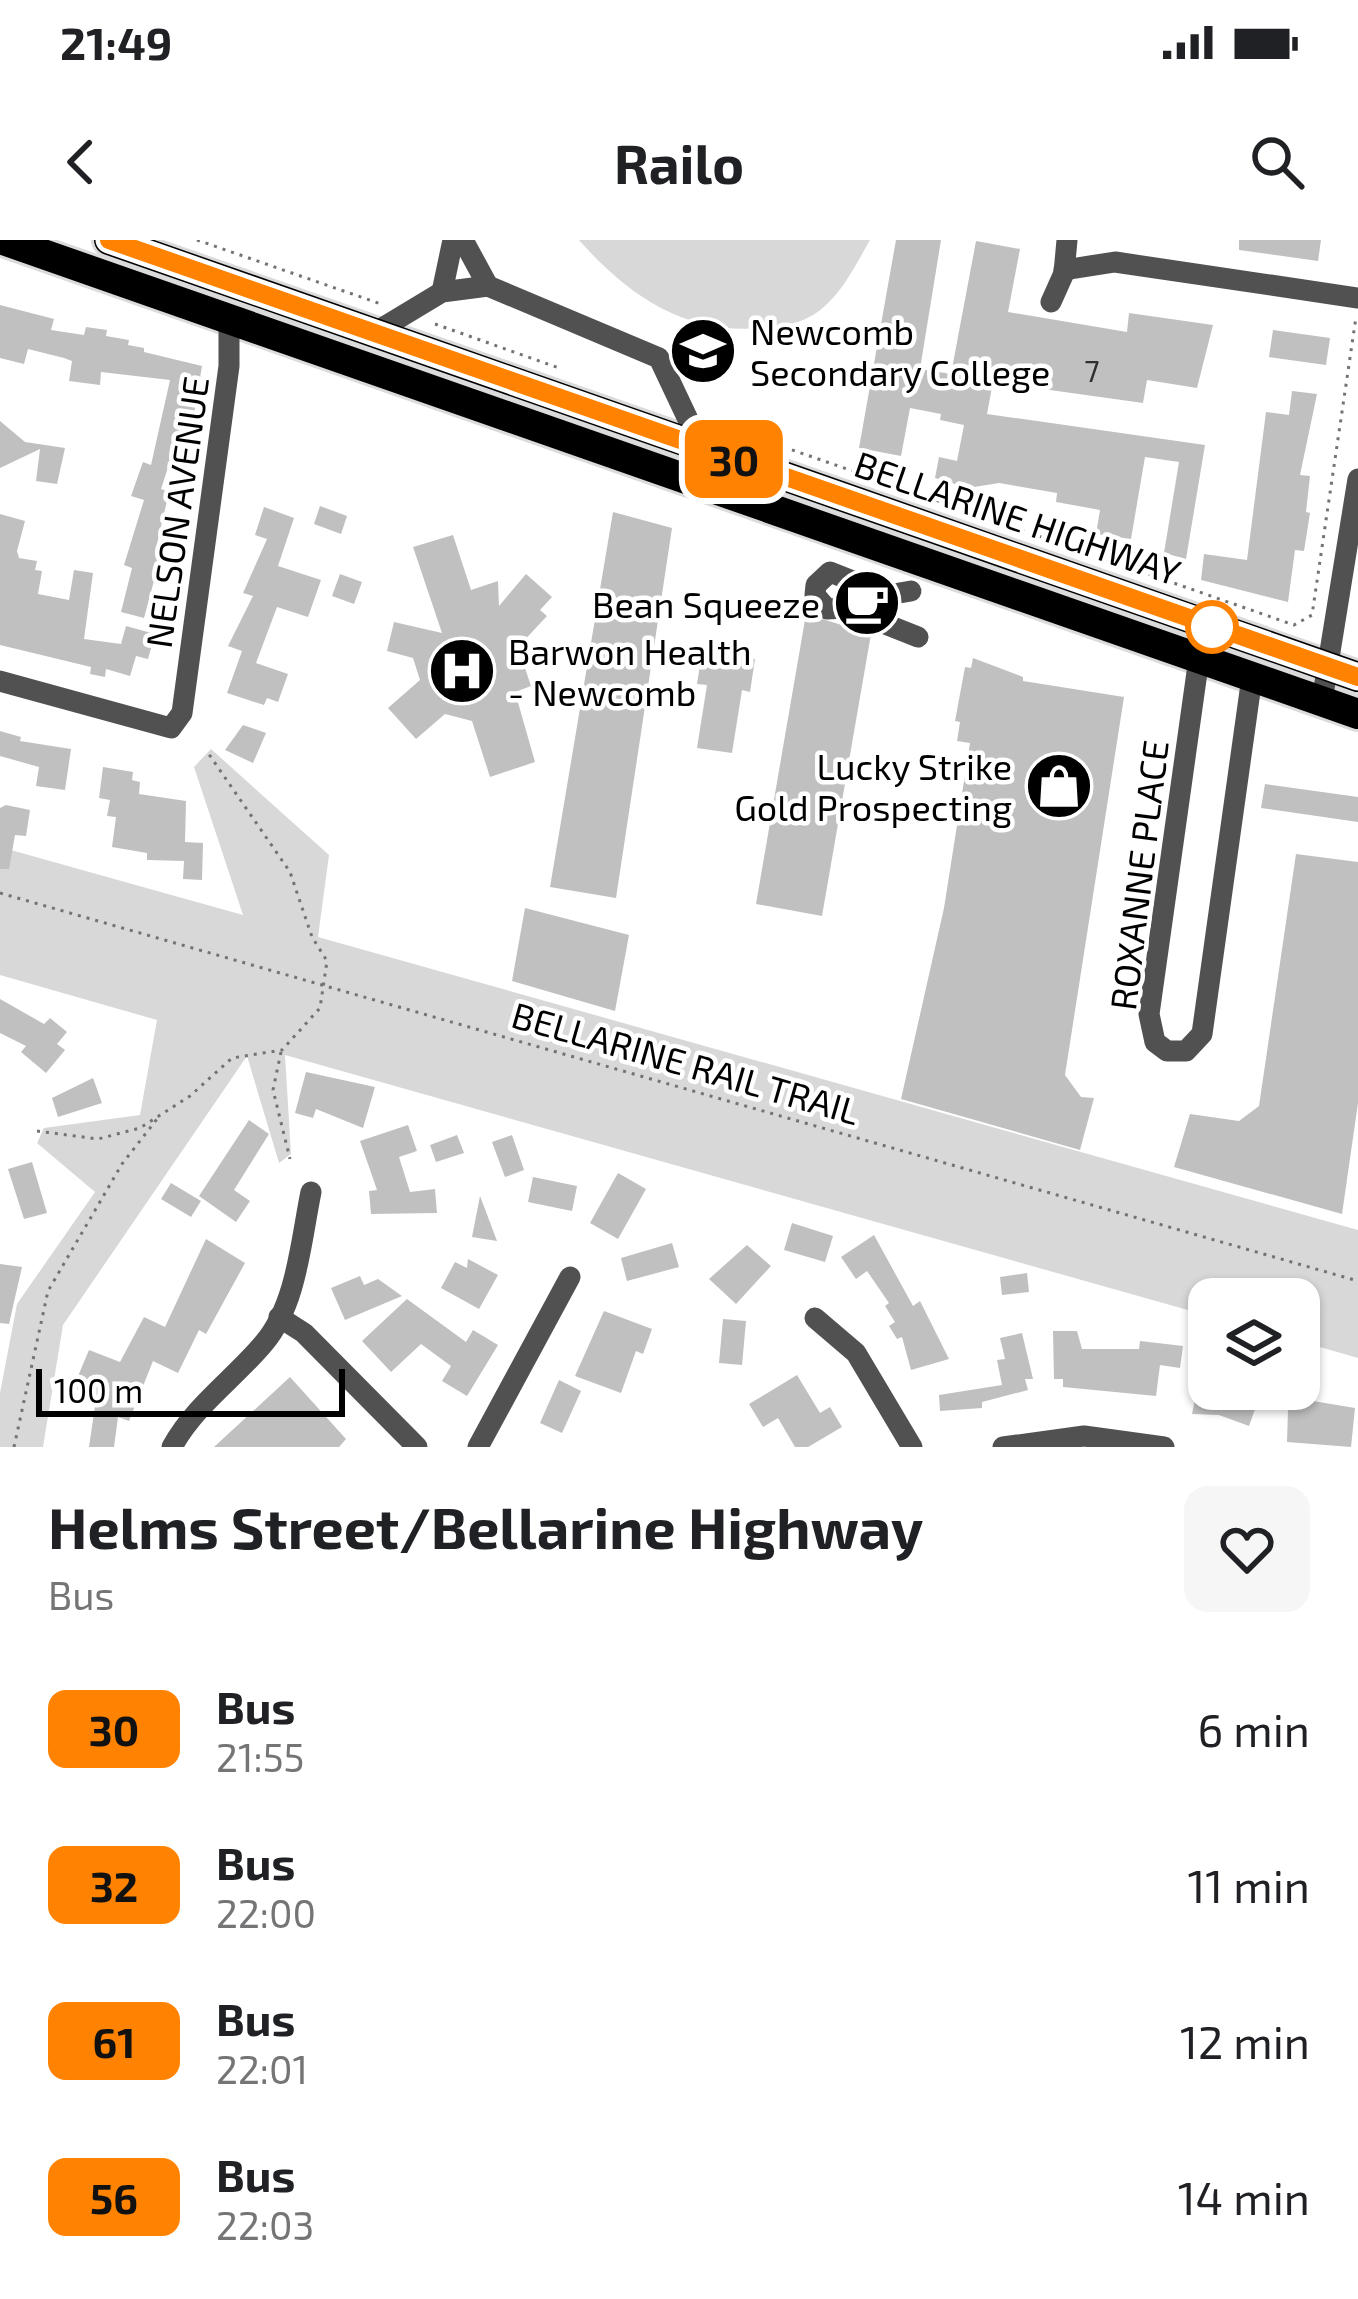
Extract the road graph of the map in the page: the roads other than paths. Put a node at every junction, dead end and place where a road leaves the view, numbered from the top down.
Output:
1 (3, 240) edge
2 (109, 240) edge
3 (453, 240) edge
4 (464, 240) edge
5 (1067, 240) edge
6 (1064, 270) junction
7 (488, 286) junction
8 (442, 292) junction
9 (1358, 301) edge
10 (1051, 302) dead end
11 (229, 319) junction
12 (374, 332) junction
13 (701, 447) junction
14 (1358, 479) edge
15 (911, 592) dead end
16 (918, 637) dead end
17 (1199, 658) junction
18 (1328, 667) junction
19 (1252, 676) junction
20 (1358, 677) edge
21 (0, 681) edge
22 (1322, 701) junction
23 (1358, 714) edge
24 (311, 1192) dead end
25 (570, 1277) dead end
26 (279, 1317) junction
27 (815, 1318) dead end
28 (172, 1447) edge
29 (418, 1447) edge
30 (478, 1447) edge
31 (912, 1447) edge
32 (1003, 1447) edge
33 (1164, 1447) edge

1 - 11 highway, BELLARINE HIGHWAY
2 - 12 highway, BELLARINE HIGHWAY
3 - 8 street
4 - 7 street
5 - 6 street
6 - 9 street
6 - 10 street
7 - 8 street
7 - 13 street
8 - 12 street
11 - 17 highway, BELLARINE HIGHWAY
11 - 21 street, NELSON AVENUE
12 - 13 highway, BELLARINE HIGHWAY
13 - 18 highway, BELLARINE HIGHWAY
14 - 18 street
15 - 16 street
17 - 19 highway, BELLARINE HIGHWAY
17 - 19 street, ROXANNE PLACE
18 - 20 highway, BELLARINE HIGHWAY
18 - 22 street
19 - 22 highway, BELLARINE HIGHWAY
22 - 23 highway, BELLARINE HIGHWAY
24 - 26 street
25 - 30 street
26 - 28 street
26 - 29 street
27 - 31 street
32 - 33 street

